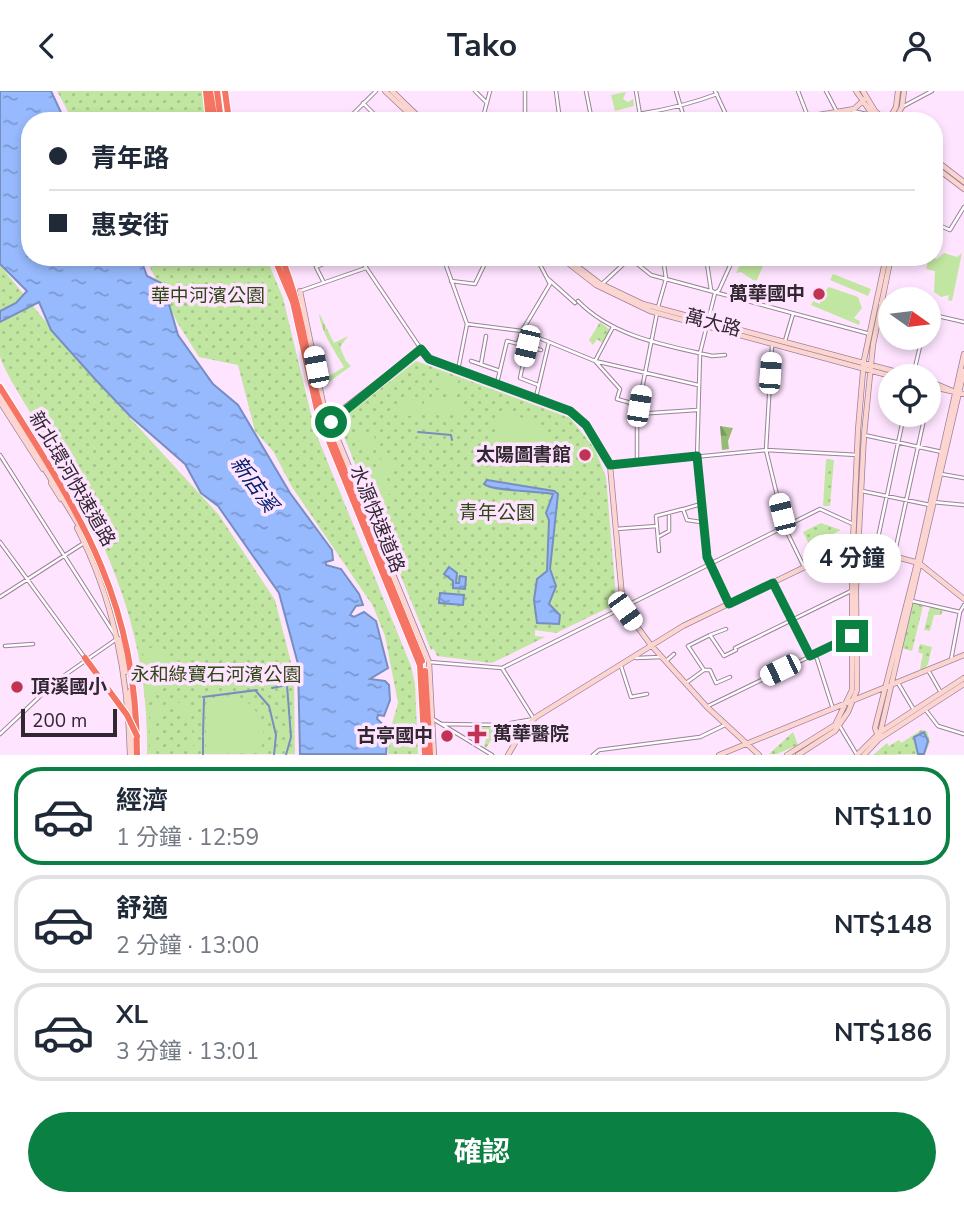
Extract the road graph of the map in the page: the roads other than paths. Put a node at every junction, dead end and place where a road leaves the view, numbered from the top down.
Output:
1 (208, 91) edge
2 (221, 91) edge
3 (376, 91) edge
4 (385, 91) edge
5 (475, 91) edge
6 (490, 91) edge
7 (525, 91) edge
8 (556, 91) edge
9 (586, 91) edge
10 (636, 91) edge
11 (676, 91) edge
12 (798, 91) edge
13 (826, 91) edge
14 (856, 91) edge
15 (863, 91) edge
16 (898, 91) edge
17 (904, 91) edge
18 (932, 91) edge
19 (394, 92) edge
20 (716, 93) edge
21 (865, 100) junction
22 (363, 103) junction
23 (487, 103) junction
24 (682, 106) junction
25 (902, 107) junction
26 (850, 110) junction
27 (211, 112) edge
28 (224, 112) edge
29 (226, 112) edge
30 (354, 112) edge
31 (372, 112) edge
32 (406, 112) edge
33 (414, 112) edge
34 (484, 112) edge
35 (525, 112) edge
36 (560, 112) edge
37 (590, 112) edge
38 (640, 112) edge
39 (654, 112) edge
40 (683, 112) edge
41 (725, 112) edge
42 (806, 112) edge
43 (837, 112) joint
44 (858, 112) edge
45 (870, 112) edge
46 (875, 112) edge
47 (893, 112) edge
48 (899, 112) edge
49 (943, 167) edge
50 (943, 171) edge
51 (964, 171) edge
52 (954, 177) junction
53 (964, 182) edge
54 (964, 189) edge
55 (964, 207) edge
56 (943, 227) edge
57 (278, 266) edge
58 (284, 266) edge
59 (318, 266) edge
60 (446, 266) edge
61 (483, 266) edge
62 (541, 266) edge
63 (574, 266) edge
64 (622, 266) edge
65 (640, 266) edge
66 (664, 266) edge
67 (707, 266) edge
68 (730, 266) edge
69 (885, 266) edge
70 (889, 266) edge
71 (576, 267) edge
72 (366, 268) joint
73 (547, 278) junction
74 (666, 279) junction
75 (323, 281) junction
76 (451, 281) junction
77 (600, 285) junction
78 (881, 287) edge
79 (883, 287) edge
80 (300, 291) joint
81 (715, 293) junction
82 (878, 306) edge
83 (878, 310) edge
84 (657, 311) junction
85 (793, 313) junction
86 (942, 317) edge
87 (964, 322) edge
88 (467, 324) junction
89 (706, 324) junction
90 (613, 327) junction
91 (522, 331) junction
92 (870, 334) junction
93 (486, 336) dead end
94 (651, 341) junction
95 (549, 342) junction
96 (518, 343) junction
97 (785, 344) junction
98 (772, 345) junction
99 (527, 346) junction
100 (421, 349) junction
101 (541, 350) dead end
102 (700, 353) junction
103 (964, 353) edge
104 (725, 355) dead end
105 (471, 361) dead end
106 (595, 361) junction
107 (481, 365) junction
108 (863, 366) junction
109 (870, 368) junction
110 (878, 369) edge
111 (458, 370) junction
112 (500, 371) junction
113 (878, 371) edge
114 (964, 371) edge
115 (644, 373) junction
116 (497, 383) junction
117 (539, 385) junction
118 (698, 385) junction
119 (0, 387) edge
120 (941, 388) edge
121 (960, 393) edge
122 (0, 395) edge
123 (536, 397) junction
124 (2, 404) edge
125 (639, 406) junction
126 (698, 410) junction
127 (637, 414) junction
128 (330, 419) junction
129 (902, 427) edge
130 (922, 427) edge
131 (864, 435) junction
132 (898, 442) junction
133 (918, 446) junction
134 (766, 450) junction
135 (942, 452) junction
136 (0, 455) edge
137 (856, 455) junction
138 (863, 455) junction
139 (697, 456) junction
140 (637, 462) junction
141 (610, 465) junction
142 (939, 474) junction
143 (964, 478) edge
144 (862, 491) junction
145 (887, 496) junction
146 (906, 500) junction
147 (932, 503) junction
148 (701, 504) junction
149 (964, 505) edge
150 (683, 509) junction
151 (702, 514) junction
152 (669, 515) junction
153 (695, 519) junction
154 (702, 521) junction
155 (854, 524) junction
156 (657, 526) junction
157 (785, 527) junction
158 (616, 529) junction
159 (658, 537) junction
160 (0, 542) edge
161 (86, 542) junction
162 (856, 547) junction
163 (659, 551) dead end
164 (875, 552) junction
165 (64, 557) junction
166 (894, 557) junction
167 (919, 563) junction
168 (709, 564) junction
169 (804, 566) junction
170 (28, 580) junction
171 (773, 583) junction
172 (854, 590) junction
173 (0, 597) edge
174 (964, 599) edge
175 (911, 601) junction
176 (729, 604) junction
177 (964, 605) edge
178 (623, 607) junction
179 (960, 612) junction
180 (792, 619) junction
181 (726, 629) dead end
182 (710, 635) junction
183 (855, 636) junction
184 (119, 637) junction
185 (33, 644) dead end
186 (650, 644) junction
187 (5, 646) dead end
188 (674, 654) dead end
189 (811, 655) junction
190 (964, 655) edge
191 (629, 657) junction
192 (85, 658) junction
193 (664, 659) junction
194 (951, 660) junction
195 (429, 662) junction
196 (620, 663) junction
197 (502, 668) junction
198 (704, 670) junction
199 (928, 670) junction
200 (730, 677) dead end
201 (964, 678) edge
202 (897, 682) junction
203 (686, 684) junction
204 (964, 684) edge
205 (887, 686) junction
206 (942, 693) junction
207 (647, 694) dead end
208 (854, 700) junction
209 (848, 703) junction
210 (707, 707) junction
211 (924, 707) junction
212 (833, 709) junction
213 (914, 710) junction
214 (433, 719) junction
215 (534, 719) junction
216 (727, 724) junction
217 (442, 725) junction
218 (839, 726) junction
219 (0, 734) edge
220 (964, 734) edge
221 (137, 736) junction
222 (878, 736) junction
223 (747, 743) junction
224 (619, 747) junction
225 (428, 753) edge
226 (134, 754) edge
227 (492, 754) edge
228 (508, 754) edge
229 (593, 754) edge
230 (620, 754) edge
231 (719, 754) edge
232 (759, 754) edge
233 (788, 754) edge
234 (798, 754) edge
235 (857, 754) edge
236 (864, 754) edge

1 - 27 highway
2 - 28 highway
2 - 29 highway
3 - 22 street
4 - 32 street
5 - 23 street
6 - 23 street
7 - 35 street
8 - 36 street
9 - 37 street
10 - 38 street
11 - 24 street
12 - 42 street
13 - 43 street
14 - 21 street
15 - 21 street
16 - 47 street
17 - 25 street
18 - 25 street
19 - 33 street
20 - 24 street
20 - 41 street
21 - 26 street
21 - 45 street
21 - 46 street
22 - 30 street
22 - 31 street
23 - 34 street
24 - 39 street
24 - 40 street
25 - 48 street
26 - 43 street
26 - 44 street
49 - 52 street
50 - 52 street
51 - 52 street
52 - 53 street
52 - 54 street
55 - 56 street
57 - 225 highway, 水源快速道路
58 - 225 highway, 水源快速道路
59 - 75 street
60 - 76 street
61 - 76 street
62 - 73 street
63 - 77 street, 萬大路
64 - 77 street
65 - 74 street
66 - 74 street
67 - 81 street
68 - 81 street
69 - 78 street
70 - 79 street
71 - 77 street, 萬大路
72 - 75 street
72 - 100 street
73 - 90 street
73 - 91 street
74 - 81 street
74 - 84 street
75 - 80 street
76 - 88 street
77 - 84 street, 萬大路
80 - 128 street
81 - 85 street
81 - 89 street
82 - 92 street
83 - 109 street
84 - 89 street, 萬大路
84 - 94 street
85 - 92 street
85 - 97 street
86 - 87 street
88 - 91 street
88 - 111 street
89 - 97 street, 萬大路
89 - 98 street, 萬大路
89 - 102 street
90 - 94 street
90 - 106 street
91 - 95 street
91 - 96 street
92 - 108 street
93 - 107 street
94 - 102 street
94 - 115 street
95 - 106 street
95 - 117 street
96 - 99 street
96 - 112 street
97 - 108 street, 萬大路
98 - 108 street, 萬大路
98 - 134 street
99 - 101 street
99 - 117 street
100 - 111 street
100 - 128 street
102 - 104 street
102 - 118 street
103 - 121 street
105 - 107 street
106 - 115 street
106 - 125 street
107 - 112 street
108 - 109 street, 萬大路
108 - 137 street
109 - 110 street, 萬大路
109 - 113 street, 萬大路
109 - 131 street
111 - 116 street
112 - 116 street
114 - 121 street
115 - 118 street
115 - 125 street
116 - 123 street
117 - 123 street
118 - 126 street
119 - 221 highway, 新北環河快速道路
120 - 121 street
121 - 135 street
121 - 142 street
122 - 124 street
123 - 141 street
124 - 161 street
125 - 127 street
126 - 127 street
126 - 139 street
127 - 140 street
128 - 195 street
129 - 132 street
130 - 133 street
131 - 132 street
131 - 138 street
132 - 133 street
132 - 145 street
133 - 135 street
133 - 146 street
134 - 137 street
134 - 139 street
134 - 157 street
135 - 142 street
136 - 165 street
137 - 138 street
137 - 155 street
138 - 144 street
139 - 140 street
139 - 148 street
140 - 141 street
141 - 158 street
142 - 143 street
142 - 147 street
144 - 145 street
144 - 162 street
145 - 146 street
145 - 164 street
146 - 147 street
146 - 166 street
147 - 149 street
147 - 167 street
148 - 150 street
148 - 151 street
150 - 152 street
150 - 153 street
151 - 153 street
151 - 154 street
152 - 156 street
152 - 159 street
153 - 154 street
154 - 168 street
155 - 157 street
155 - 162 street
156 - 158 street
156 - 159 street
157 - 168 street
157 - 169 street
158 - 178 street
159 - 163 street
160 - 170 street
161 - 165 street
161 - 184 street
162 - 164 street
162 - 169 street
162 - 172 street
164 - 166 street
165 - 170 street
165 - 184 street
166 - 167 street
167 - 174 street
167 - 175 street
167 - 205 street
168 - 176 street
168 - 178 street
169 - 171 street
170 - 173 street
170 - 192 street
171 - 176 street
171 - 180 street
172 - 180 street
172 - 183 street
175 - 179 street
175 - 205 street
176 - 186 street
177 - 179 street
178 - 186 street
178 - 197 street
179 - 194 street
180 - 182 street
180 - 189 street
181 - 182 street
182 - 198 street
183 - 189 street
183 - 208 street
183 - 209 street
184 - 192 street
184 - 226 street
185 - 187 street
186 - 191 street
186 - 193 street
188 - 193 street
189 - 210 street
189 - 212 street
190 - 194 street
191 - 193 street
191 - 196 street
192 - 219 street
192 - 221 highway, bridge
193 - 203 street
194 - 199 street
195 - 197 street
195 - 214 street
196 - 207 street
196 - 215 street
197 - 215 street
198 - 200 street
198 - 203 street
199 - 202 street
199 - 206 street
201 - 206 street
202 - 205 street
202 - 213 street
203 - 210 street
204 - 211 street
205 - 208 street
205 - 222 street
206 - 211 street
208 - 209 street
208 - 218 street
209 - 212 street
209 - 233 street
210 - 216 street
211 - 213 street
211 - 220 street
211 - 222 street
212 - 223 street
213 - 222 street
214 - 217 street
214 - 225 street
215 - 217 street
215 - 228 street
216 - 223 street
216 - 224 street
217 - 227 street
218 - 234 street
218 - 235 street
221 - 226 highway, 新北環河快速道路
222 - 235 street
222 - 236 street
223 - 231 street
223 - 232 street
224 - 229 street
224 - 230 street

